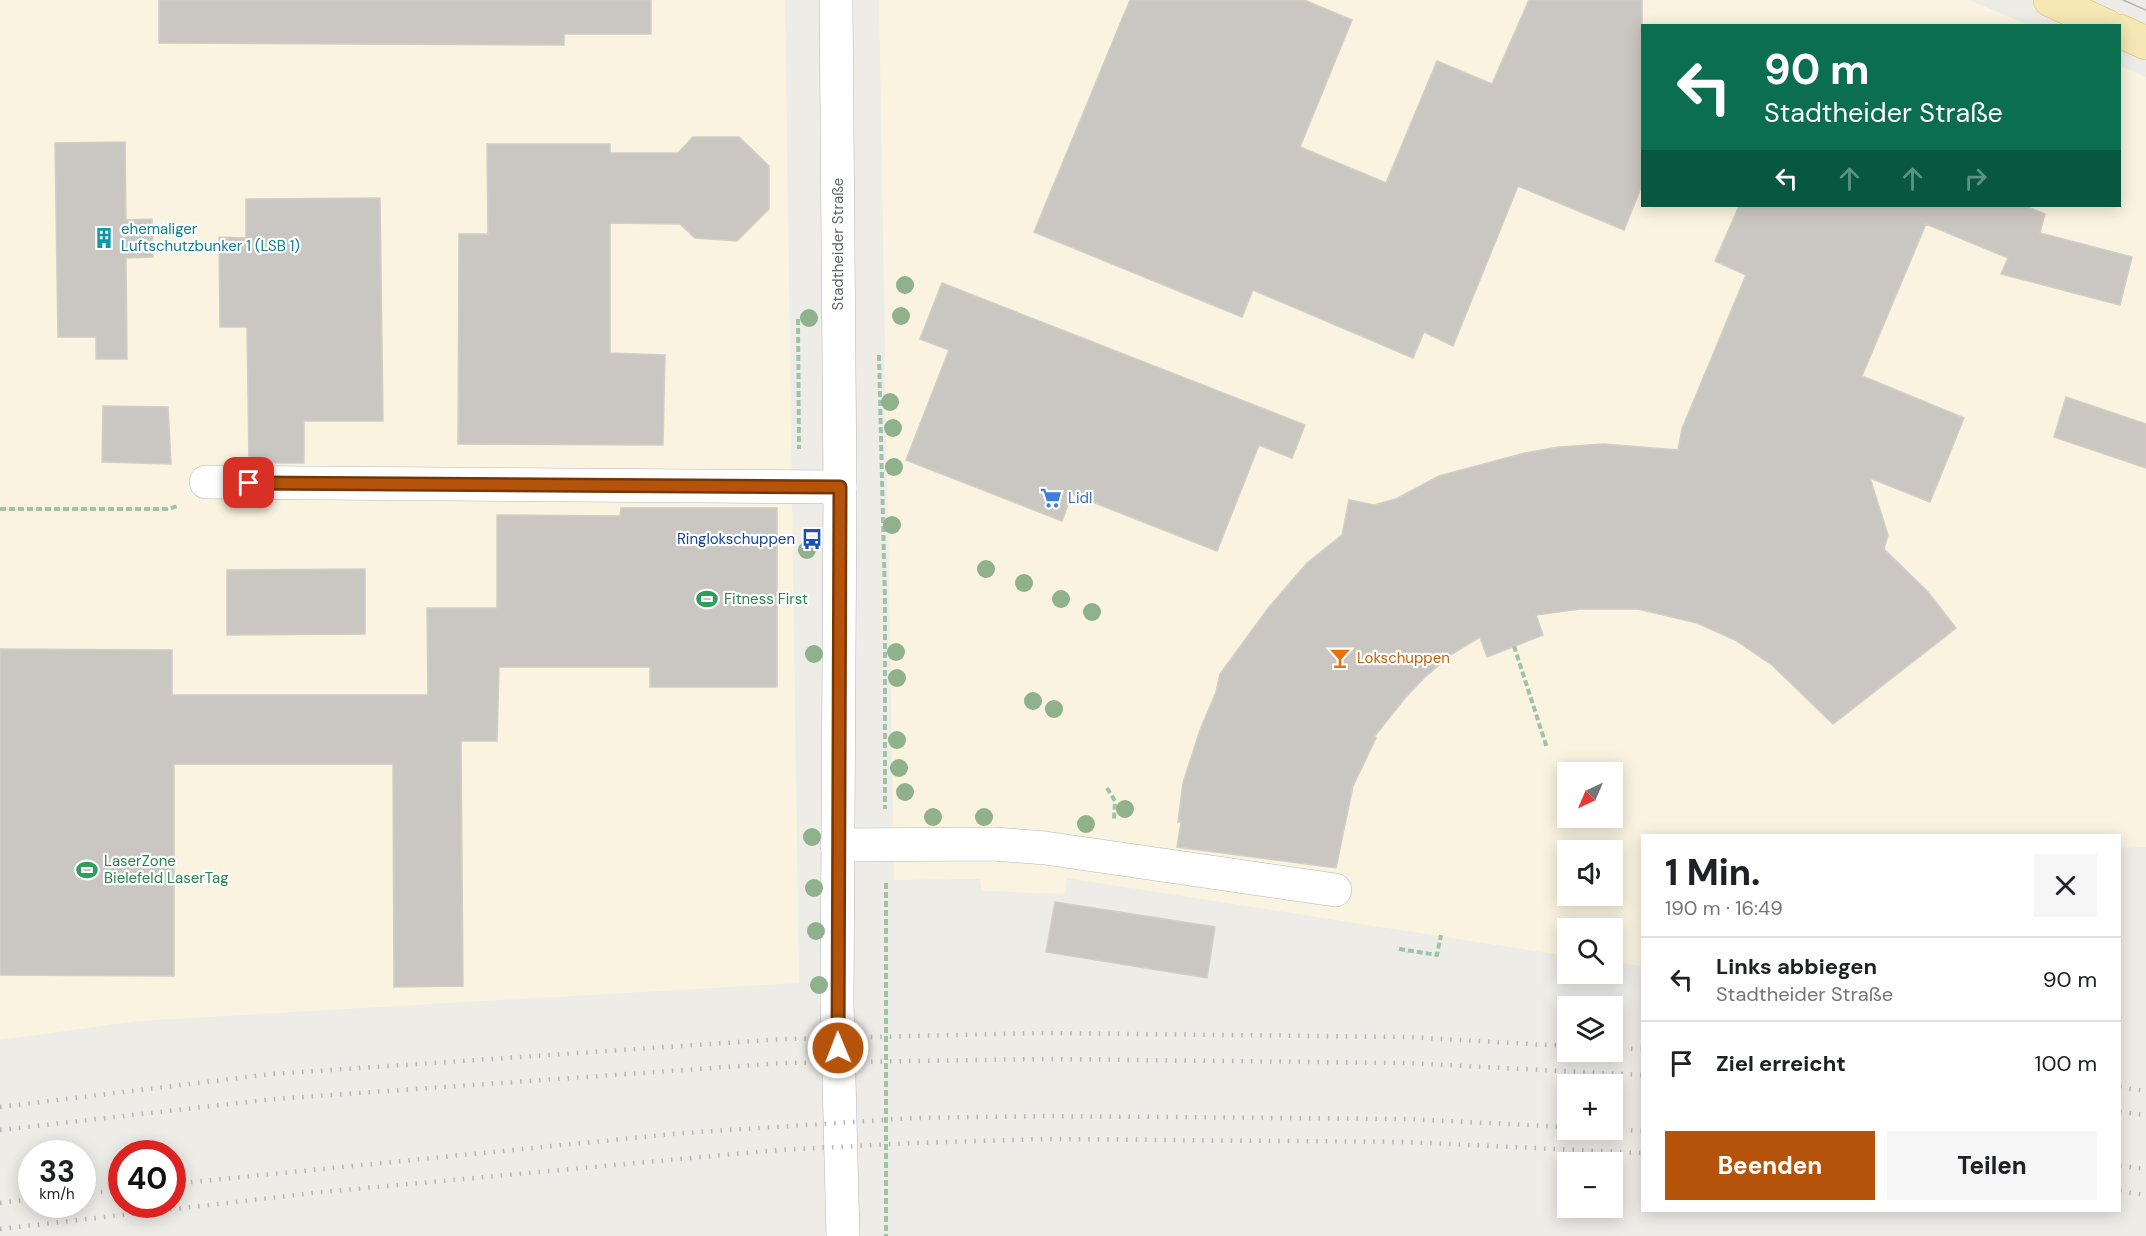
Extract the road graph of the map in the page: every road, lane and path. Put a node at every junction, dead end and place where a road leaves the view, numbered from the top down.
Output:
1 (836, 0) edge
2 (2050, 0) edge
3 (2103, 24) edge
4 (2121, 31) edge
5 (2146, 43) edge
6 (878, 345) dead end
7 (206, 482) joint
8 (840, 487) junction
9 (0, 509) edge
10 (1514, 646) dead end
11 (1547, 748) dead end
12 (1107, 788) dead end
13 (1114, 826) dead end
14 (837, 845) junction
15 (885, 845) junction
16 (1335, 890) dead end
17 (1441, 935) dead end
18 (1399, 949) dead end
19 (843, 1236) edge
20 (886, 1236) edge

1 - 8 street, Stadtheider Straße
2 - 3 main road
4 - 5 main road
6 - 15 path
7 - 8 street
7 - 9 path
8 - 14 street, Stadtheider Straße
10 - 11 path
12 - 13 path
14 - 15 street
14 - 19 street, Stadtheider Straße
15 - 16 street
15 - 20 path
17 - 18 path

